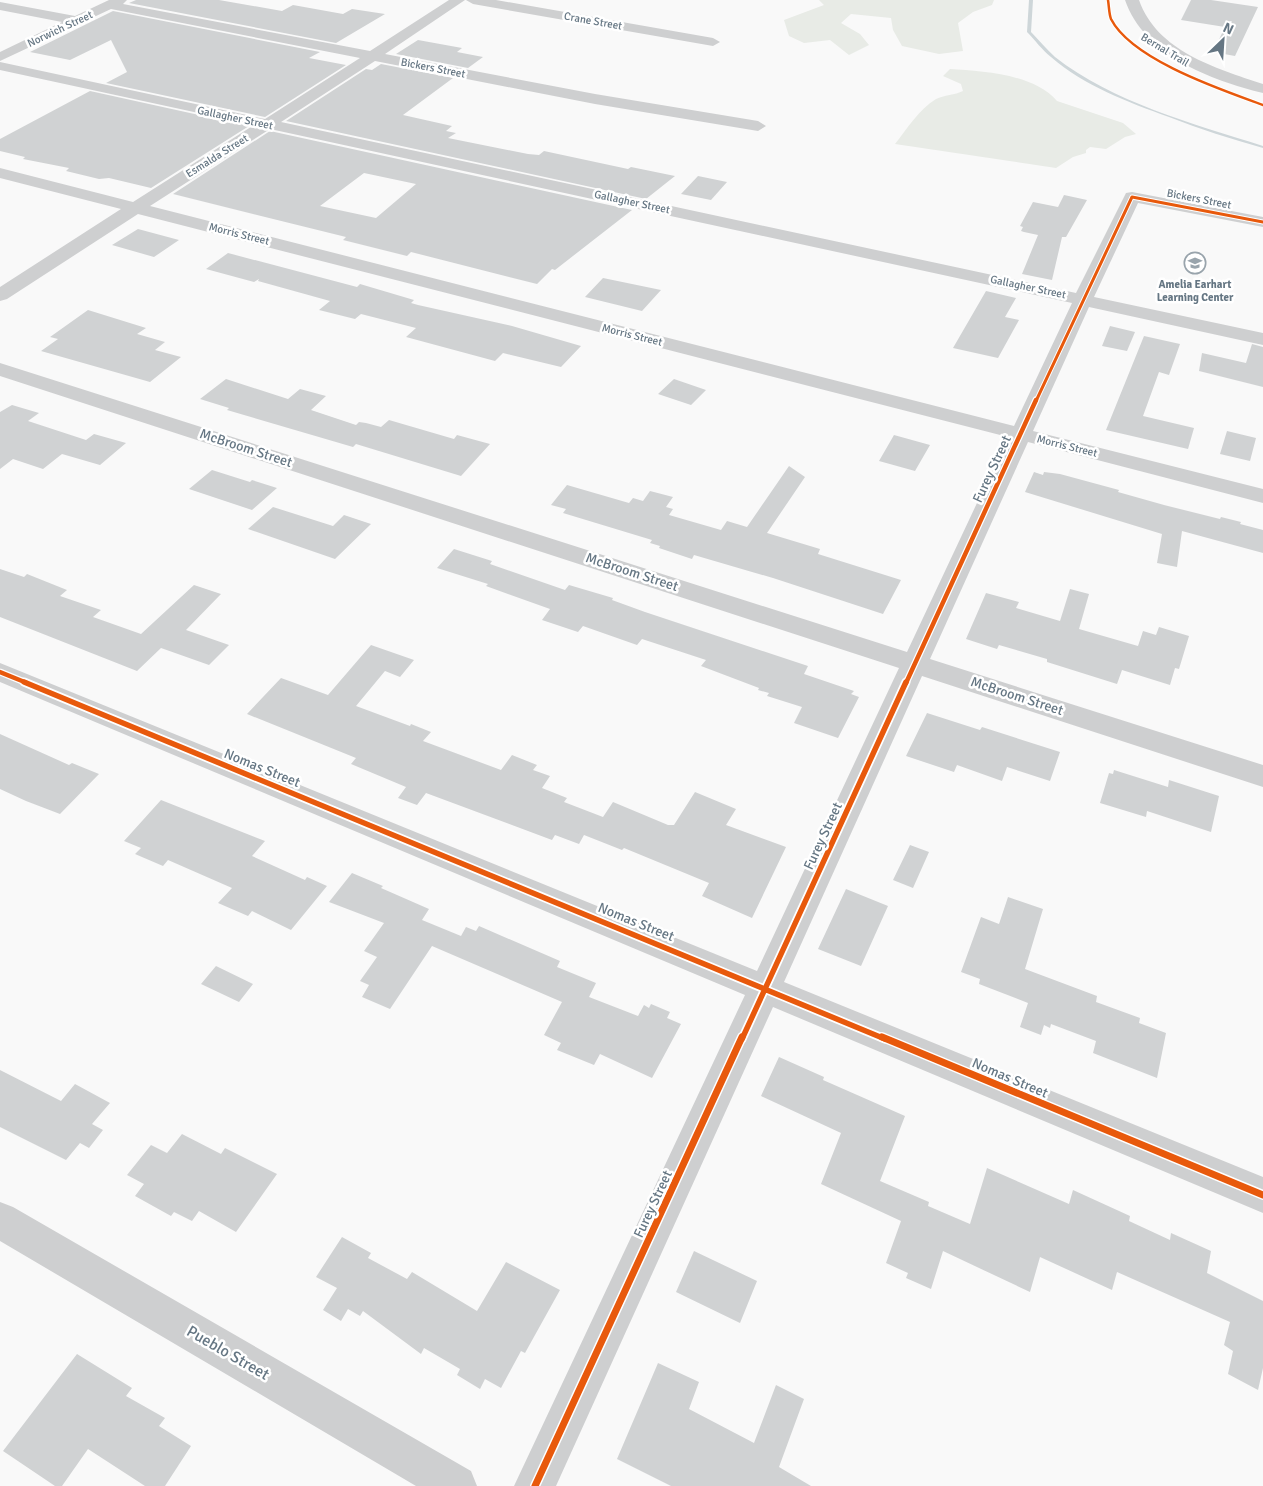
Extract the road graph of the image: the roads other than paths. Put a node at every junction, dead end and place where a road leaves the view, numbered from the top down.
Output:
1 (32, 0) edge
2 (458, 0) edge
3 (473, 0) edge
4 (1132, 0) edge
5 (115, 3) edge
6 (7, 7) edge
7 (77, 21) junction
8 (713, 42) dead end
9 (373, 56) junction
10 (0, 57) edge
11 (0, 66) edge
12 (1263, 89) edge
13 (268, 125) junction
14 (758, 126) dead end
15 (0, 173) edge
16 (1132, 196) joint
17 (134, 207) junction
18 (1263, 222) edge
19 (0, 295) edge
20 (1083, 299) junction
21 (1263, 339) edge
22 (0, 370) edge
23 (1021, 434) junction
24 (1263, 496) edge
25 (915, 663) junction
26 (0, 672) edge
27 (1263, 776) edge
28 (765, 988) junction
29 (1263, 1195) edge
30 (0, 1220) edge
31 (456, 1486) edge
32 (535, 1486) edge

1 - 6 street
2 - 9 street, Esmalda Street
3 - 8 street, Crane Street
4 - 12 street
5 - 7 street, Norwich Street
5 - 9 street, Bickers Street
6 - 7 street
7 - 10 street, Norwich Street
9 - 13 street, Esmalda Street
9 - 14 street, Bickers Street
11 - 13 street, Gallagher Street
13 - 17 street, Esmalda Street
13 - 20 street, Gallagher Street
15 - 17 street, Morris Street
16 - 18 street, Bickers Street
16 - 20 street, Furey Street
17 - 19 street, Esmalda Street
17 - 23 street, Morris Street
20 - 21 street, Gallagher Street
20 - 23 street, Furey Street
22 - 25 street, McBroom Street
23 - 24 street, Morris Street
23 - 25 street, Furey Street
25 - 27 street, McBroom Street
25 - 28 street, Furey Street
26 - 28 street, Nomas Street
28 - 29 street, Nomas Street
28 - 32 street, Furey Street
30 - 31 street, Pueblo Street

